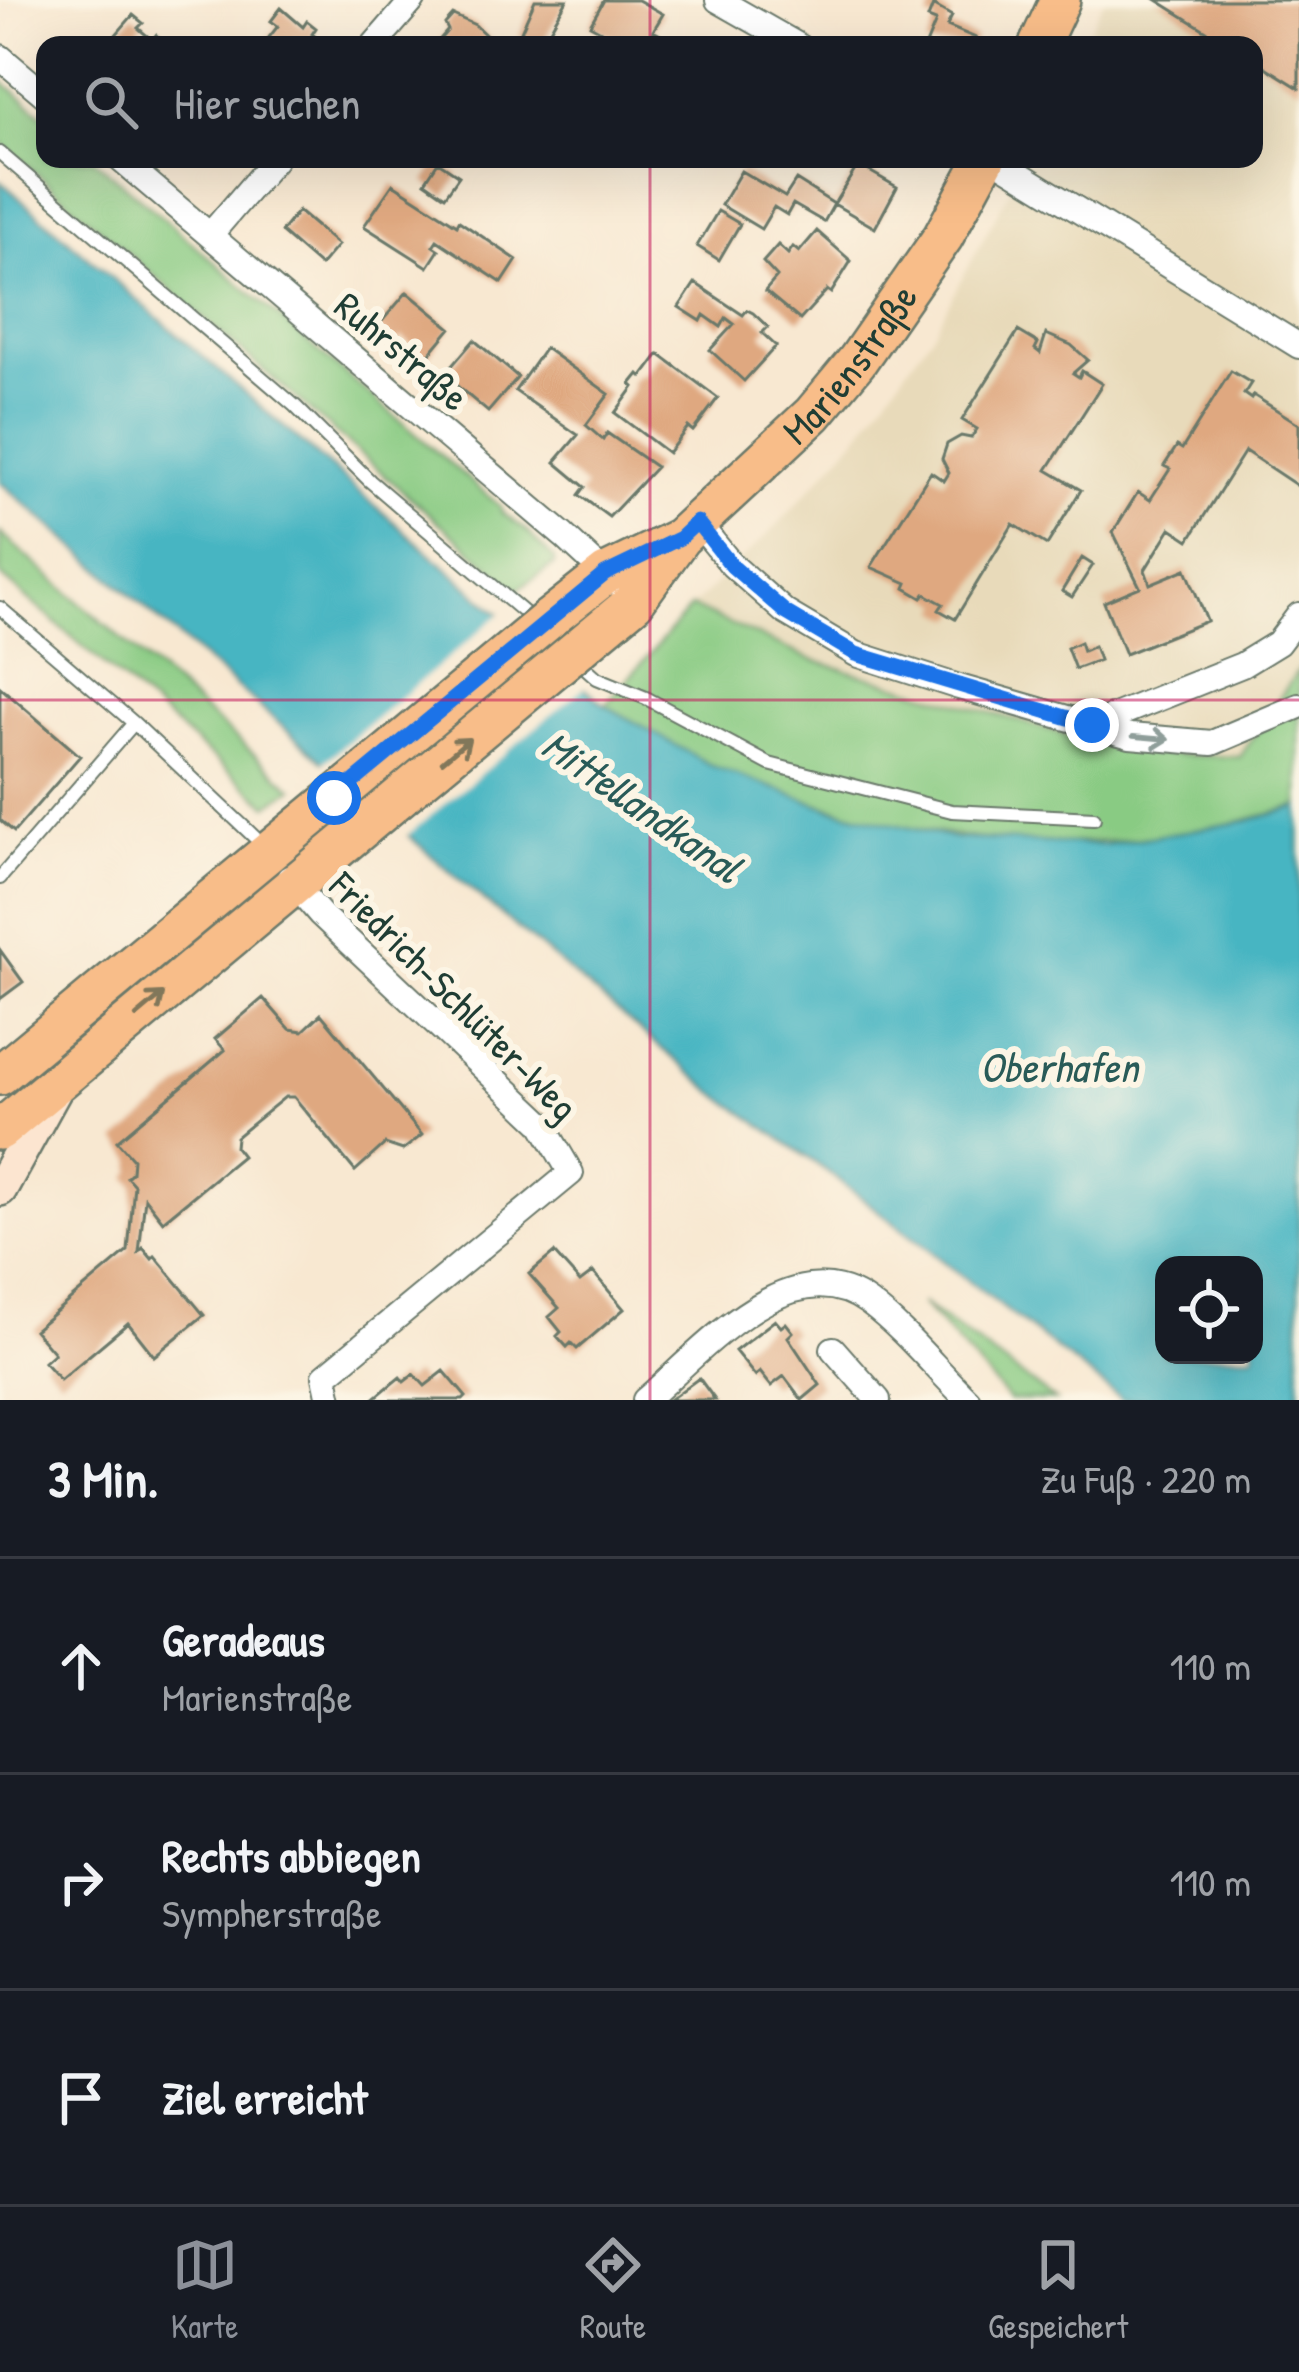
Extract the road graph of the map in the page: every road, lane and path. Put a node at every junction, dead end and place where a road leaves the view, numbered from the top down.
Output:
1 (412, 0) edge
2 (718, 0) edge
3 (1060, 0) edge
4 (382, 36) edge
5 (781, 36) edge
6 (1043, 36) edge
7 (0, 57) edge
8 (36, 87) edge
9 (0, 153) edge
10 (131, 168) edge
11 (267, 168) edge
12 (980, 168) edge
13 (1010, 168) edge
14 (210, 236) junction
15 (1299, 346) edge
16 (689, 530) junction
17 (605, 574) junction
18 (634, 602) junction
19 (0, 608) edge
20 (1299, 615) edge
21 (559, 635) junction
22 (1299, 706) edge
23 (134, 723) junction
24 (1092, 725) junction
25 (1094, 818) dead end
26 (269, 852) junction
27 (0, 878) edge
28 (294, 885) junction
29 (0, 1076) edge
30 (61, 1079) junction
31 (0, 1130) edge
32 (0, 1189) edge
33 (833, 1349) dead end
34 (331, 1400) edge
35 (645, 1400) edge
36 (878, 1400) edge
37 (968, 1400) edge

1 - 4 street
2 - 5 street
3 - 6 main road
7 - 8 street
9 - 21 lane
10 - 14 street, Ruhrstraße
11 - 14 street
12 - 16 main road, Marienstraße
13 - 15 street
14 - 17 street, Ruhrstraße
16 - 17 main road, Marienstraße
16 - 18 main road, Marienstraße
16 - 24 street
17 - 18 street, Ruhrstraße
17 - 21 main road, Marienstraße
18 - 21 main road, Marienstraße
19 - 23 lane
20 - 24 street
21 - 25 lane
21 - 26 main road, Marienstraße, bridge
28 -> 21 main road, Marienstraße, bridge
24 -> 22 street
23 - 26 lane
23 - 27 lane
26 - 28 street
26 - 29 main road, Marienstraße
30 -> 28 main road, Marienstraße
28 - 34 street, Friedrich-Schlüter-Weg
30 - 31 main road, Marienstraße
30 - 32 main road
33 - 36 street
35 - 37 street

